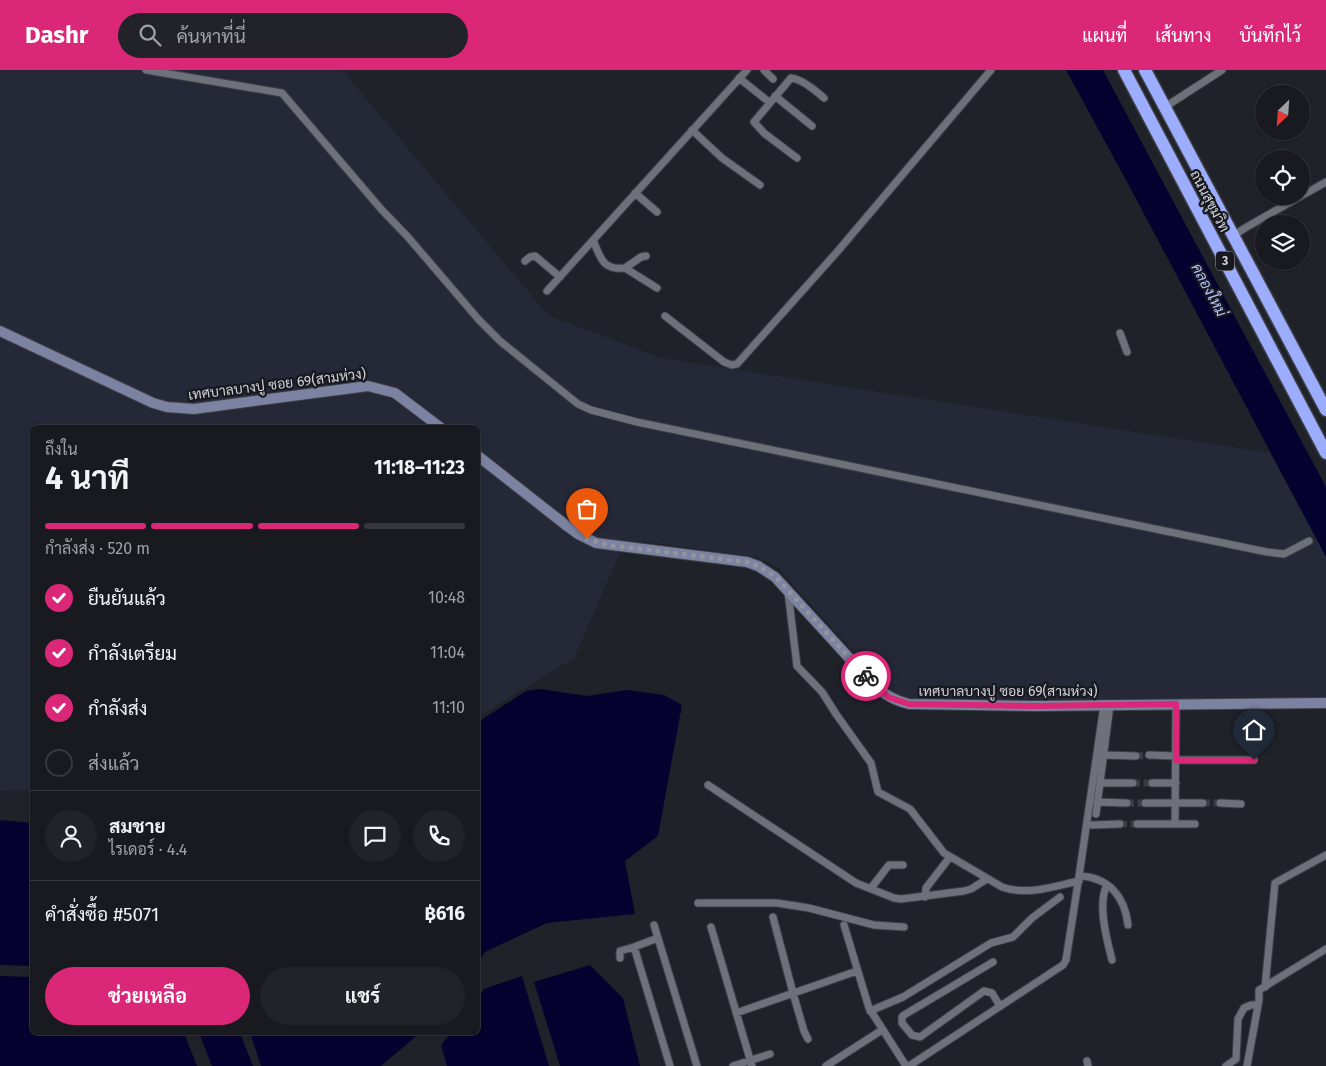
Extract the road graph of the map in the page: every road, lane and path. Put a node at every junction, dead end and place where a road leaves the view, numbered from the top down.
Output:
1 (146, 70) edge
2 (746, 70) edge
3 (764, 70) edge
4 (991, 70) edge
5 (1124, 70) edge
6 (1145, 70) edge
7 (1222, 70) edge
8 (740, 78) junction
9 (773, 79) dead end
10 (824, 98) dead end
11 (772, 99) junction
12 (1164, 107) junction
13 (812, 126) dead end
14 (692, 130) junction
15 (796, 158) dead end
16 (1326, 182) edge
17 (760, 186) dead end
18 (1310, 191) edge
19 (635, 193) junction
20 (1285, 205) edge
21 (657, 212) dead end
22 (1234, 236) junction
23 (593, 240) junction
24 (646, 256) dead end
25 (526, 261) dead end
26 (624, 268) junction
27 (560, 277) junction
28 (657, 288) dead end
29 (547, 291) dead end
30 (665, 316) dead end
31 (0, 331) edge
32 (1120, 334) dead end
33 (1127, 352) dead end
34 (1302, 364) junction
35 (1284, 372) junction
36 (1326, 410) edge
37 (437, 425) edge
38 (1326, 452) edge
39 (480, 458) edge
40 (1309, 541) dead end
41 (788, 589) junction
42 (1326, 703) edge
43 (1176, 704) junction
44 (1107, 705) junction
45 (1103, 755) junction
46 (1149, 755) tunnel mouth
47 (1136, 756) tunnel mouth
48 (1176, 758) junction
49 (1254, 760) dead end
50 (1100, 783) junction
51 (1134, 783) tunnel mouth
52 (1152, 783) tunnel mouth
53 (1176, 783) junction
54 (708, 785) dead end
55 (1097, 802) junction
56 (1127, 803) tunnel mouth
57 (1145, 803) tunnel mouth
58 (1203, 803) tunnel mouth
59 (1220, 803) tunnel mouth
60 (1176, 804) junction
61 (1241, 804) dead end
62 (1096, 814) dead end
63 (1120, 824) tunnel mouth
64 (1137, 824) tunnel mouth
65 (1175, 824) junction
66 (1195, 824) dead end
67 (1092, 825) dead end
68 (1326, 855) edge
69 (950, 857) junction
70 (903, 865) dead end
71 (987, 879) junction
72 (1078, 882) junction
73 (1103, 882) junction
74 (871, 888) junction
75 (925, 897) junction
76 (1060, 897) dead end
77 (698, 903) dead end
78 (772, 917) dead end
79 (654, 925) dead end
80 (844, 925) dead end
81 (1128, 925) dead end
82 (711, 927) dead end
83 (904, 927) dead end
84 (658, 938) junction
85 (634, 947) junction
86 (1326, 949) edge
87 (620, 958) dead end
88 (1112, 960) dead end
89 (993, 962) dead end
90 (857, 971) junction
91 (1265, 987) junction
92 (793, 993) junction
93 (1258, 1005) junction
94 (1000, 1006) junction
95 (870, 1011) junction
96 (736, 1013) junction
97 (882, 1030) junction
98 (808, 1039) dead end
99 (770, 1054) dead end
100 (751, 1063) edge
101 (670, 1066) edge
102 (697, 1066) edge
103 (733, 1066) edge
104 (826, 1066) edge
105 (908, 1066) edge
106 (1226, 1066) edge
107 (1247, 1066) edge

1 - 40 street
2 - 8 street
3 - 9 street
4 - 30 street
5 - 35 highway, ถนนสุขุมวิท / 3
6 - 12 highway, ถนนสุขุมวิท / 3
7 - 12 street
8 - 11 street
8 - 14 street
10 - 11 street
11 - 13 street
11 - 15 street
12 - 22 highway, ถนนสุขุมวิท / 3
14 - 17 street
14 - 19 street
16 - 18 street
19 - 21 street
19 - 23 street
20 - 22 street
22 - 34 highway, ถนนสุขุมวิท / 3
23 - 26 street
23 - 27 street
24 - 26 street
25 - 27 street
26 - 28 street
27 - 29 street
31 - 37 street, เทศบาลบางปู ซอย 69(สามห่วง)
32 - 33 street
34 - 35 highway
34 - 36 highway, ถนนสุขุมวิท / 3
35 - 38 highway, ถนนสุขุมวิท / 3
39 - 41 street, เทศบาลบางปู ซอย 69(สามห่วง)
41 - 44 street, เทศบาลบางปู ซอย 69(สามห่วง)
41 - 69 street
42 - 43 street, เทศบาลบางปู ซอย 69(สามห่วง)
43 - 44 street, เทศบาลบางปู ซอย 69(สามห่วง)
43 - 48 street
44 - 45 street
44 - 72 street
45 - 47 street
45 - 50 street
46 - 48 street
48 - 49 street
48 - 53 street
50 - 51 street
50 - 55 street
52 - 53 street
53 - 60 street
54 - 74 street
55 - 56 street
55 - 62 street
57 - 60 street
58 - 60 street
59 - 61 street
60 - 65 street
63 - 67 street
64 - 65 street
65 - 66 street
68 - 91 street
69 - 71 street
69 - 75 street
70 - 74 street
71 - 72 street
71 - 75 street
72 - 73 street
72 - 94 street
73 - 81 street
73 - 88 street
74 - 75 street
76 - 95 street
77 - 83 street
78 - 92 street
79 - 84 street
80 - 90 street
82 - 96 street
84 - 85 street
84 - 102 street
85 - 87 street
85 - 101 street
86 - 91 street
89 - 94 street
90 - 92 street
90 - 95 street
91 - 93 street
92 - 96 street
92 - 98 street
93 - 106 street
93 - 107 street
94 - 105 street
95 - 97 street
96 - 100 street
97 - 104 street
97 - 105 street
99 - 100 street
100 - 103 street

